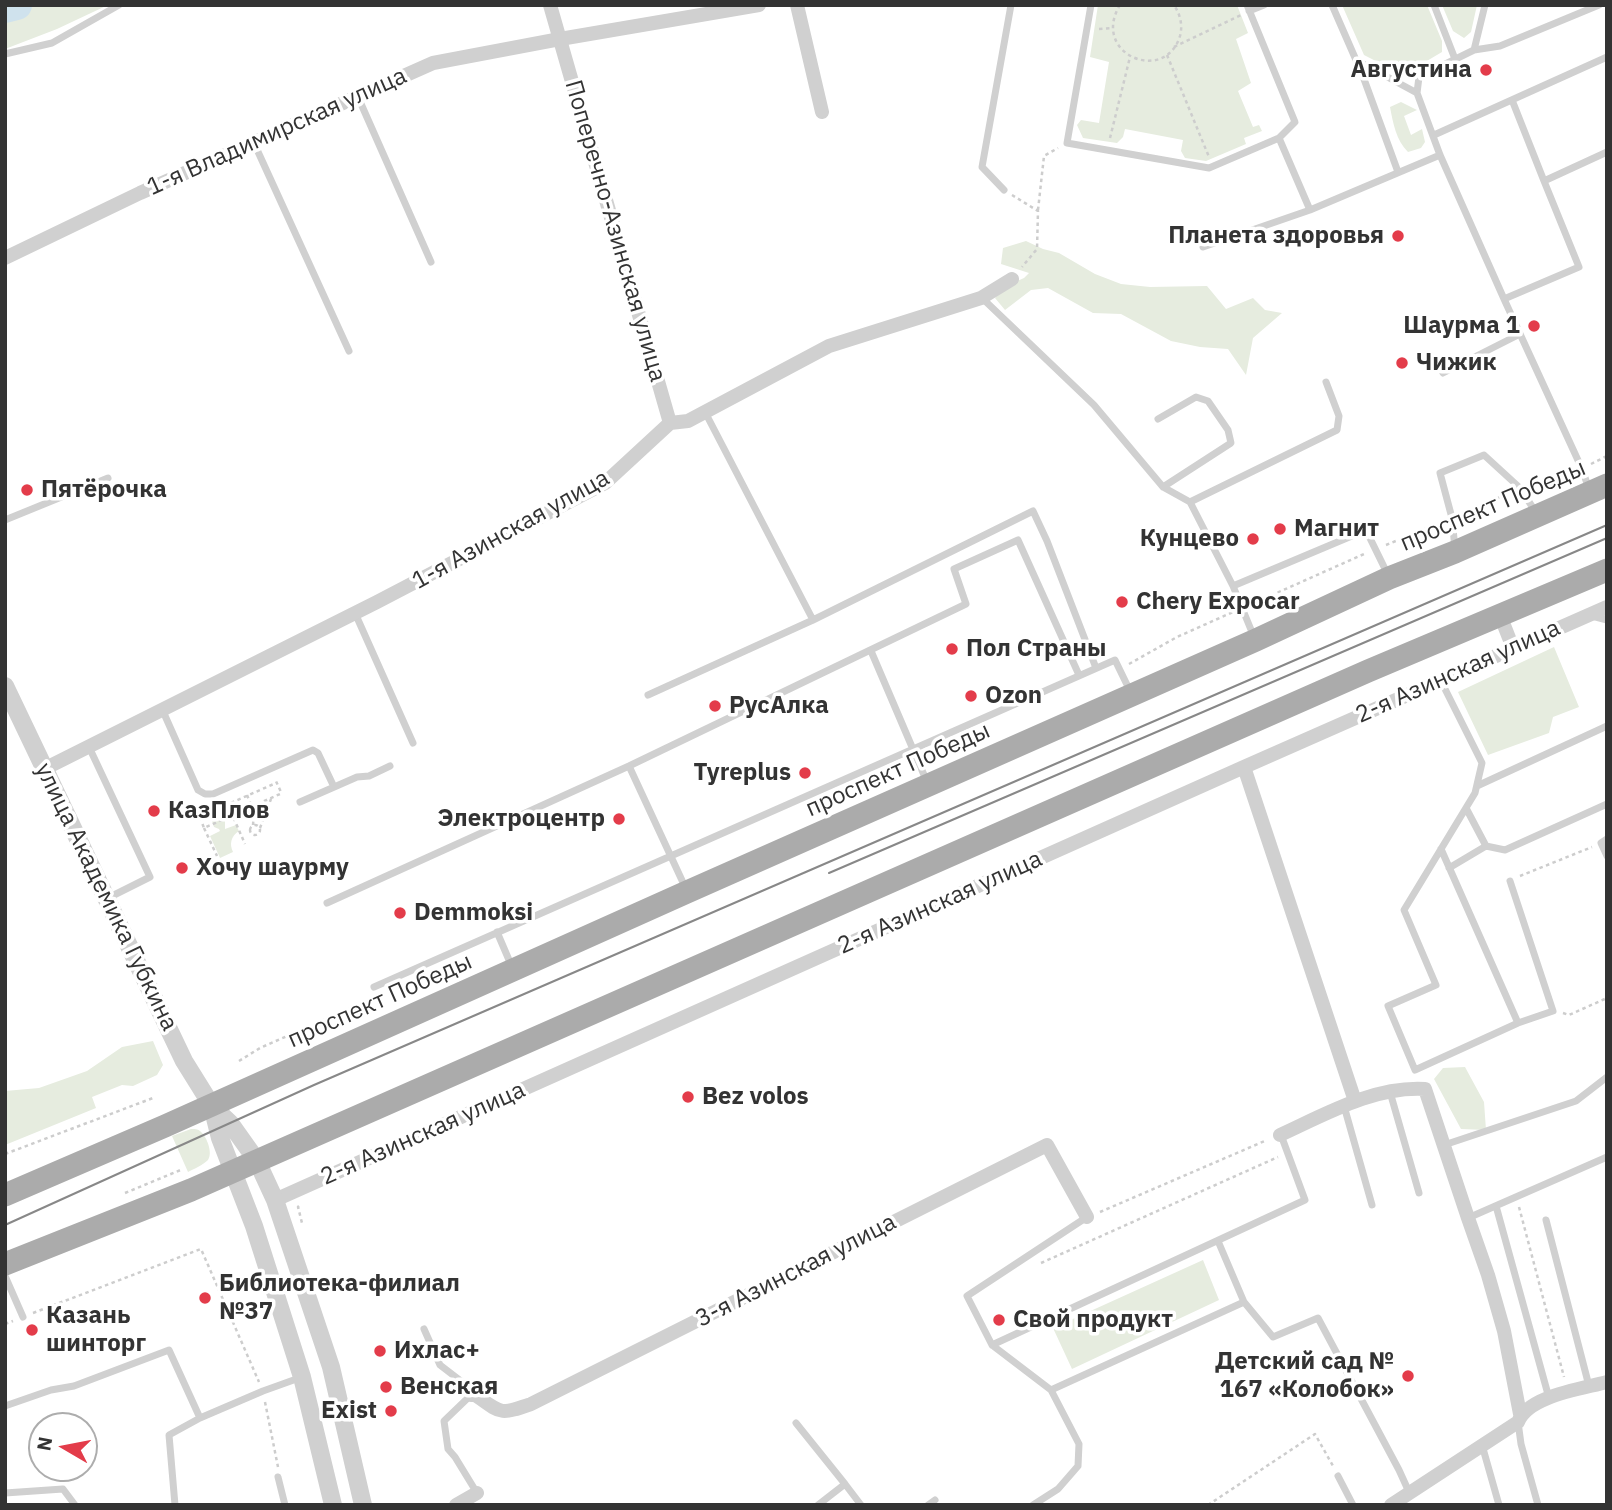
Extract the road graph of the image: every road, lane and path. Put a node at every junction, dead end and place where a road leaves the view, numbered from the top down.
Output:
1 (120, 5) edge
2 (550, 5) edge
3 (759, 5) edge
4 (797, 5) edge
5 (1011, 5) edge
6 (1091, 5) edge
7 (1120, 5) edge
8 (1174, 5) edge
9 (1264, 5) edge
10 (1332, 5) edge
11 (1434, 5) edge
12 (1485, 5) edge
13 (1599, 5) edge
14 (1248, 8) edge
15 (560, 39) junction
16 (1174, 47) junction
17 (1474, 50) junction
18 (5, 54) edge
19 (1167, 55) junction
20 (1130, 57) junction
21 (1607, 57) edge
22 (1455, 58) junction
23 (1356, 60) junction
24 (1418, 93) junction
25 (358, 97) junction
26 (1511, 100) junction
27 (822, 112) dead end
28 (1434, 135) junction
29 (1279, 138) junction
30 (254, 143) junction
31 (1067, 143) junction
32 (1107, 150) junction
33 (1607, 152) edge
34 (1440, 155) junction
35 (1213, 166) junction
36 (1398, 172) junction
37 (1544, 181) junction
38 (1004, 190) joint
39 (1310, 210) junction
40 (1038, 211) junction
41 (1203, 247) dead end
42 (5, 258) edge
43 (431, 262) dead end
44 (1012, 279) joint
45 (981, 298) junction
46 (1504, 299) junction
47 (1520, 334) junction
48 (349, 352) dead end
49 (1443, 373) dead end
50 (1326, 382) dead end
51 (705, 411) junction
52 (1158, 419) dead end
53 (670, 423) junction
54 (1607, 456) edge
55 (1582, 469) junction
56 (107, 478) dead end
57 (1163, 487) junction
58 (1520, 488) junction
59 (1598, 489) edge
60 (1190, 502) junction
61 (1537, 515) junction
62 (1452, 518) junction
63 (5, 520) edge
64 (1375, 549) junction
65 (1455, 552) junction
66 (1607, 570) edge
67 (1390, 578) junction
68 (1233, 586) junction
69 (1607, 607) edge
70 (355, 613) junction
71 (1500, 615) junction
72 (1588, 615) junction
73 (813, 620) junction
74 (1607, 620) edge
75 (1256, 640) junction
76 (1513, 648) junction
77 (871, 651) junction
78 (1097, 668) junction
79 (1079, 675) junction
80 (1441, 680) junction
81 (5, 686) edge
82 (648, 695) dead end
83 (1131, 695) junction
84 (162, 709) junction
85 (1607, 726) edge
86 (413, 743) dead end
87 (89, 746) junction
88 (913, 749) junction
89 (390, 766) dead end
90 (629, 766) junction
91 (1244, 767) junction
92 (271, 768) junction
93 (44, 769) junction
94 (240, 782) junction
95 (277, 783) junction
96 (928, 785) junction
97 (1477, 786) junction
98 (334, 787) junction
99 (222, 790) junction
100 (205, 794) junction
101 (247, 796) junction
102 (271, 799) junction
103 (300, 802) dead end
104 (228, 804) junction
105 (1607, 804) edge
106 (252, 807) junction
107 (1466, 808) junction
108 (214, 811) junction
109 (233, 816) junction
110 (199, 817) junction
111 (252, 827) junction
112 (204, 828) junction
113 (260, 828) junction
114 (240, 832) junction
115 (1604, 841) edge
116 (245, 844) dead end
117 (1486, 846) junction
118 (1441, 849) junction
119 (217, 856) dead end
120 (671, 856) junction
121 (1607, 856) edge
122 (1449, 868) junction
123 (1510, 881) joint
124 (687, 892) junction
125 (107, 899) junction
126 (327, 903) dead end
127 (498, 932) junction
128 (513, 970) junction
129 (374, 987) dead end
130 (1607, 998) edge
131 (1553, 1011) junction
132 (1518, 1023) junction
133 (1607, 1077) edge
134 (1390, 1092) junction
135 (153, 1098) dead end
136 (1350, 1103) junction
137 (212, 1105) junction
138 (1280, 1135) junction
139 (1444, 1145) junction
140 (1287, 1152) junction
141 (5, 1154) edge
142 (1607, 1157) edge
143 (257, 1161) junction
144 (233, 1172) junction
145 (1419, 1193) dead end
146 (5, 1195) edge
147 (1516, 1197) junction
148 (275, 1200) junction
149 (1372, 1205) dead end
150 (1496, 1206) junction
151 (1087, 1217) junction
152 (1468, 1218) junction
153 (1546, 1220) dead end
154 (1218, 1241) junction
155 (1041, 1263) dead end
156 (5, 1264) edge
157 (5, 1276) edge
158 (1244, 1302) junction
159 (23, 1317) junction
160 (5, 1324) edge
161 (424, 1329) dead end
162 (992, 1345) junction
163 (302, 1377) junction
164 (1607, 1382) edge
165 (1566, 1387) dead end
166 (1590, 1387) junction
167 (1051, 1390) junction
168 (262, 1391) junction
169 (471, 1395) junction
170 (1549, 1398) junction
171 (5, 1406) edge
172 (200, 1418) junction
173 (1519, 1418) junction
174 (796, 1423) dead end
175 (1482, 1445) junction
176 (278, 1467) dead end
177 (278, 1476) dead end
178 (1338, 1476) joint
179 (845, 1484) junction
180 (5, 1493) edge
181 (477, 1493) joint
182 (1409, 1493) junction
183 (75, 1505) edge
184 (175, 1505) edge
185 (285, 1505) edge
186 (333, 1505) edge
187 (363, 1505) edge
188 (456, 1505) edge
189 (818, 1505) edge
190 (861, 1505) edge
191 (1032, 1505) edge
192 (1208, 1505) edge
193 (1353, 1505) edge
194 (1391, 1505) edge
195 (1499, 1505) edge
196 (1538, 1505) edge

1 - 18 lane
2 - 15 street, Поперечно-Азинская улица
3 - 15 street
4 - 27 street
5 - 38 lane
6 - 31 lane
7 - 20 path
8 - 16 path
9 - 14 lane
10 - 23 lane
11 - 22 lane
12 - 17 lane
13 - 17 lane
14 - 16 path
14 - 29 lane
15 - 25 street, 1-я Владимирская улица
15 - 53 street, Поперечно-Азинская улица
16 - 19 path
17 - 22 lane
19 - 20 path
19 - 35 path
20 - 32 path
21 - 26 lane
22 - 24 lane
23 - 24 lane
23 - 36 lane
24 - 28 lane
25 - 30 street, 1-я Владимирская улица
25 - 43 lane
26 - 28 lane
26 - 37 lane
28 - 34 lane
29 - 35 lane
29 - 39 lane
30 - 42 street, 1-я Владимирская улица
30 - 48 lane
31 - 32 lane
31 - 40 path
32 - 35 lane
33 - 37 lane
34 - 36 lane
34 - 46 lane
36 - 39 lane
37 - 46 lane
38 - 40 path
39 - 41 lane
40 - 44 path
44 - 45 street, 1-я Азинская улица
45 - 51 street, 1-я Азинская улица
45 - 57 lane
46 - 47 lane
47 - 49 lane
47 - 55 lane
50 - 60 lane
51 - 53 street, 1-я Азинская улица
51 - 73 lane
52 - 57 lane
53 - 70 street, 1-я Азинская улица
54 - 55 path
55 - 58 path
55 - 59 lane
56 - 63 lane
57 - 60 lane
58 - 61 lane
58 - 62 path
58 - 62 lane
59 - 61 main road, проспект Победы
60 - 68 lane
61 - 65 main road, проспект Победы
62 - 64 path
62 - 65 lane
64 - 67 lane
64 - 68 lane
65 - 67 main road, проспект Победы
66 - 71 main road
67 - 75 main road, проспект Победы
68 - 75 lane
69 - 72 street, 2-я Азинская улица
70 - 84 street, 1-я Азинская улица
70 - 86 lane
71 - 76 street
71 - 143 main road
72 - 74 lane
72 - 76 street, 2-я Азинская улица
73 - 78 lane
73 - 82 lane
75 - 83 main road, проспект Победы
76 - 80 street, 2-я Азинская улица
77 - 79 lane
77 - 88 lane
77 - 90 lane
78 - 79 lane
78 - 83 lane
79 - 88 lane
80 - 91 street, 2-я Азинская улица
80 - 97 lane
81 - 93 street, улица Академика Губкина
83 - 96 main road, проспект Победы
84 - 87 street, 1-я Азинская улица
84 - 100 lane
85 - 97 lane
87 - 93 street, 1-я Азинская улица
87 - 125 lane
88 - 96 lane
88 - 120 lane
89 - 98 lane
90 - 120 lane
90 - 126 lane
91 - 136 street
91 - 148 street, 2-я Азинская улица
92 - 94 lane
92 - 95 path
92 - 98 lane
93 - 125 street, улица Академика Губкина
94 - 99 lane
94 - 101 path
95 - 101 path
95 - 102 path
96 - 124 main road, проспект Победы
97 - 107 lane
98 - 103 lane
99 - 100 lane
99 - 104 path
100 - 108 path
100 - 110 path
101 - 104 path
101 - 106 path
102 - 106 path
102 - 113 path
104 - 108 path
104 - 109 path
105 - 117 lane
106 - 109 path
106 - 111 path
107 - 117 lane
107 - 118 lane
108 - 110 path
109 - 112 path
109 - 114 path
110 - 112 path
111 - 113 path
111 - 113 path
111 - 114 path
112 - 119 path
114 - 116 path
115 - 121 lane
115 - 123 path
117 - 122 lane
118 - 122 lane
118 - 132 lane
120 - 124 lane
120 - 127 lane
122 - 132 lane
123 - 131 lane
124 - 128 main road, проспект Победы
125 - 137 street, улица Академика Губкина
127 - 128 lane
127 - 129 lane
128 - 137 main road, проспект Победы
130 - 131 path
131 - 132 lane
133 - 139 lane
134 - 136 street
134 - 139 street
134 - 145 lane
135 - 141 path
136 - 138 street
136 - 149 lane
137 - 143 street, улица Академика Губкина
137 - 144 street, улица Академика Губкина
137 - 146 main road, проспект Победы
138 - 140 lane
138 - 151 path
139 - 152 street
140 - 154 lane
140 - 155 path
142 - 147 lane
143 - 144 main road
143 - 148 street, улица Академика Губкина
144 - 156 main road
144 - 163 street, улица Академика Губкина
147 - 150 lane
147 - 165 path
148 - 187 street, улица Академика Губкина
150 - 152 lane
150 - 170 lane
151 - 162 lane
151 - 169 street, 3-я Азинская улица
152 - 173 street
153 - 166 lane
154 - 158 lane
154 - 162 lane
157 - 159 lane
158 - 167 lane
158 - 182 lane
159 - 160 path
159 - 168 path
161 - 169 lane
162 - 167 lane
163 - 168 lane
163 - 186 street, улица Академика Губкина
164 - 166 street
166 - 170 street
167 - 191 lane
168 - 172 lane
168 - 176 path
169 - 181 lane
170 - 173 street
171 - 172 lane
172 - 184 lane
173 - 175 street
173 - 196 lane
174 - 179 lane
175 - 182 street
175 - 195 lane
177 - 185 lane
178 - 192 path
178 - 193 lane
179 - 189 lane
179 - 190 lane
180 - 183 lane
181 - 188 street
182 - 194 street

